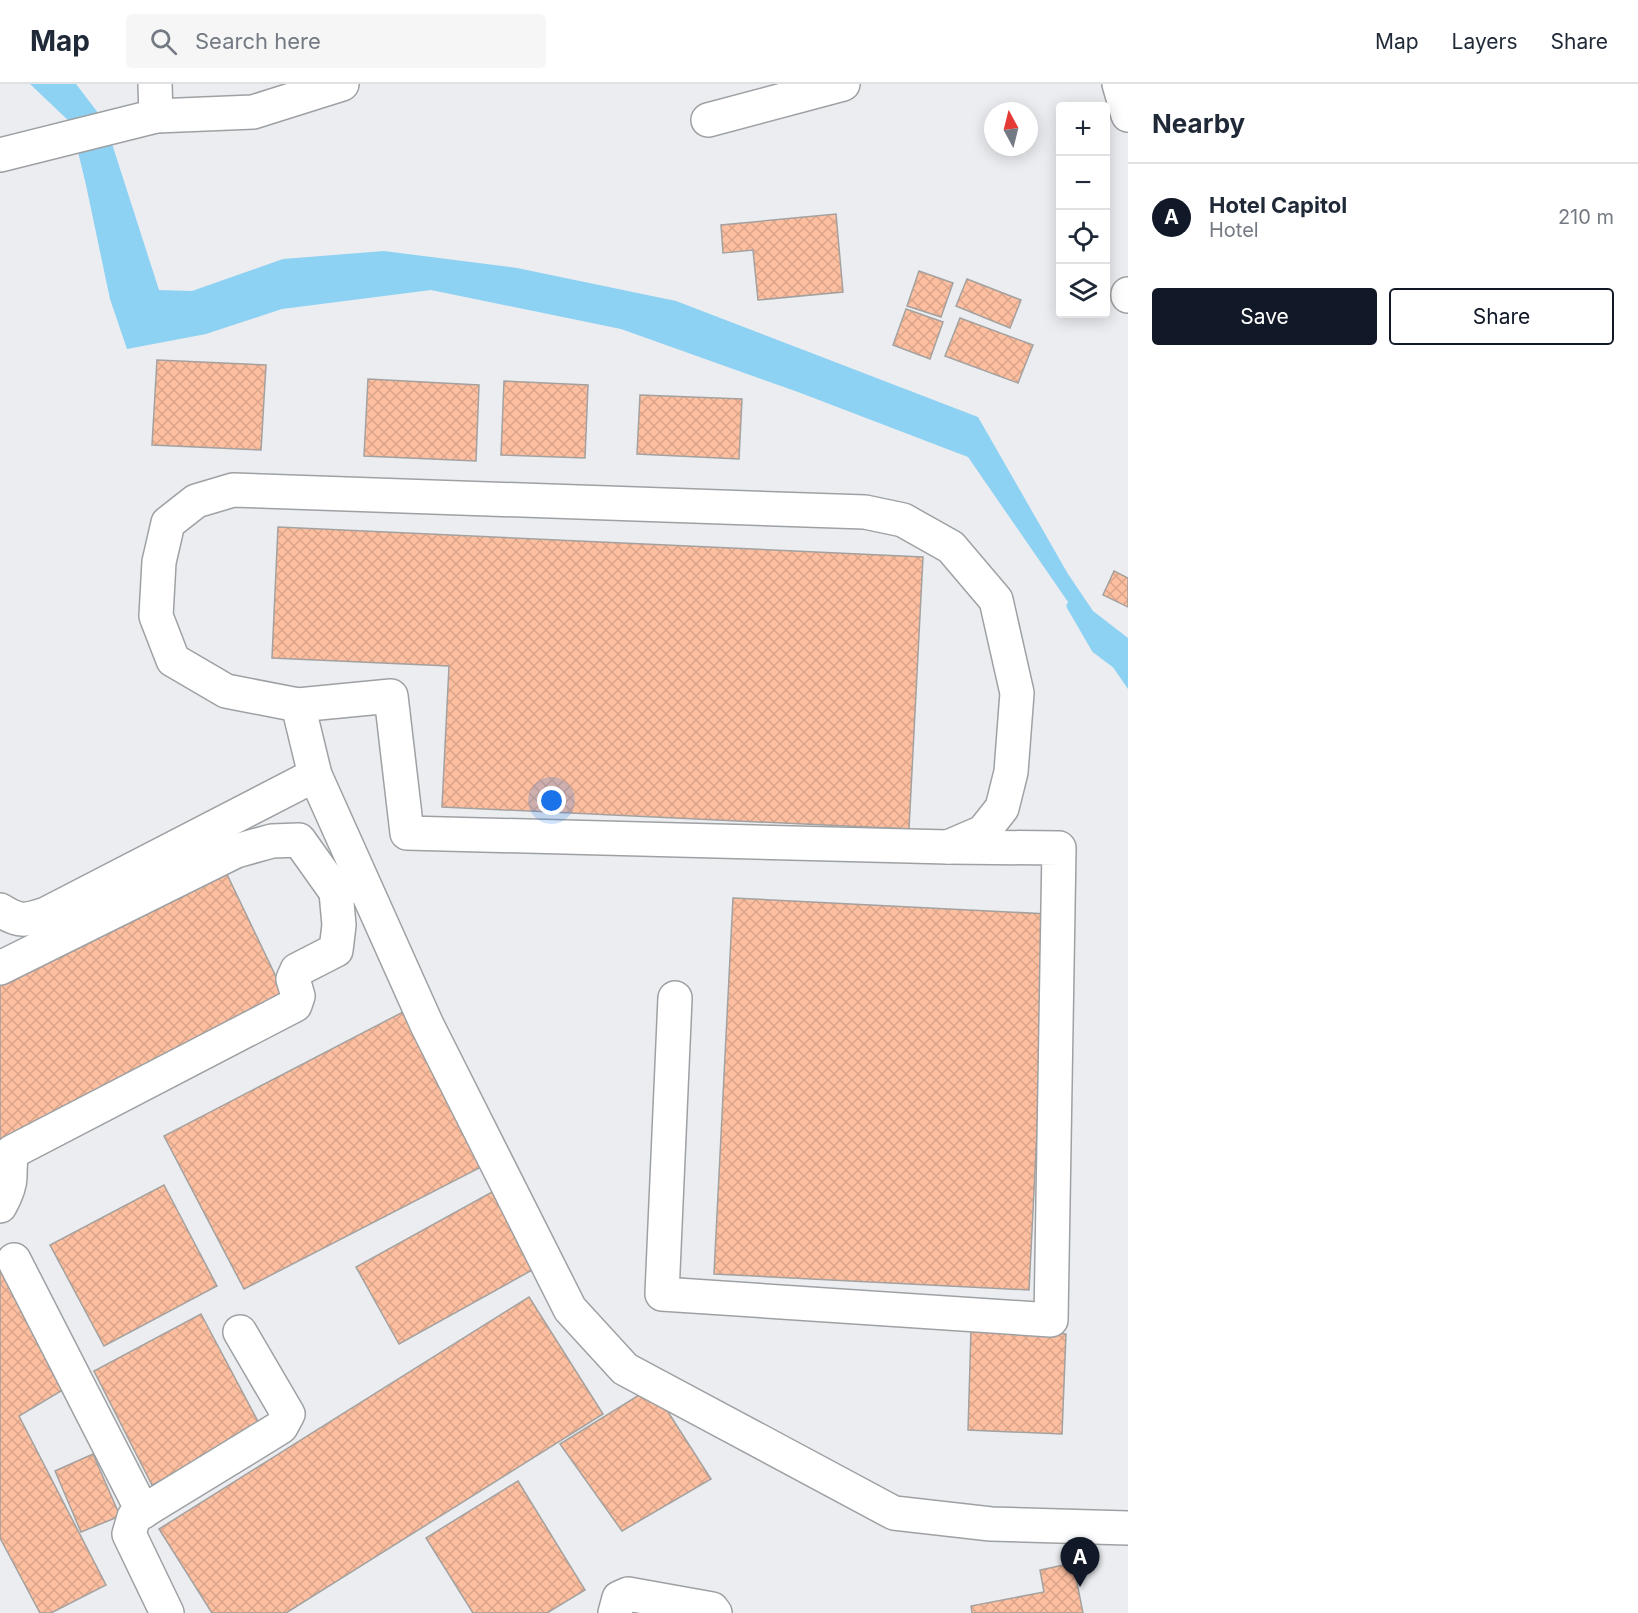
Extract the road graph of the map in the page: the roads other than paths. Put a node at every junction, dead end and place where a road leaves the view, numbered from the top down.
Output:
1 (155, 84) edge
2 (342, 84) edge
3 (843, 84) edge
4 (1119, 84) edge
5 (1128, 115) edge
6 (156, 116) junction
7 (708, 120) dead end
8 (0, 155) edge
9 (298, 705) junction
10 (315, 775) junction
11 (333, 814) junction
12 (299, 840) junction
13 (948, 847) junction
14 (350, 887) junction
15 (90, 908) junction
16 (0, 910) edge
17 (0, 968) edge
18 (675, 998) dead end
19 (0, 1206) edge
20 (14, 1260) dead end
21 (240, 1332) dead end
22 (143, 1512) junction
23 (1128, 1528) edge
24 (167, 1613) edge
25 (615, 1613) edge
26 (715, 1613) edge

1 - 6 main road
2 - 6 main road
3 - 7 main road
4 - 5 main road
6 - 8 main road
9 - 10 main road
9 - 13 main road
9 - 13 main road
10 - 11 main road
10 - 15 main road
11 - 12 main road
11 - 14 main road
12 - 14 main road
12 - 15 main road
13 - 18 main road
14 - 19 main road
14 - 23 main road
15 - 16 main road
15 - 17 main road
20 - 22 main road
21 - 22 main road
22 - 24 main road
25 - 26 main road

